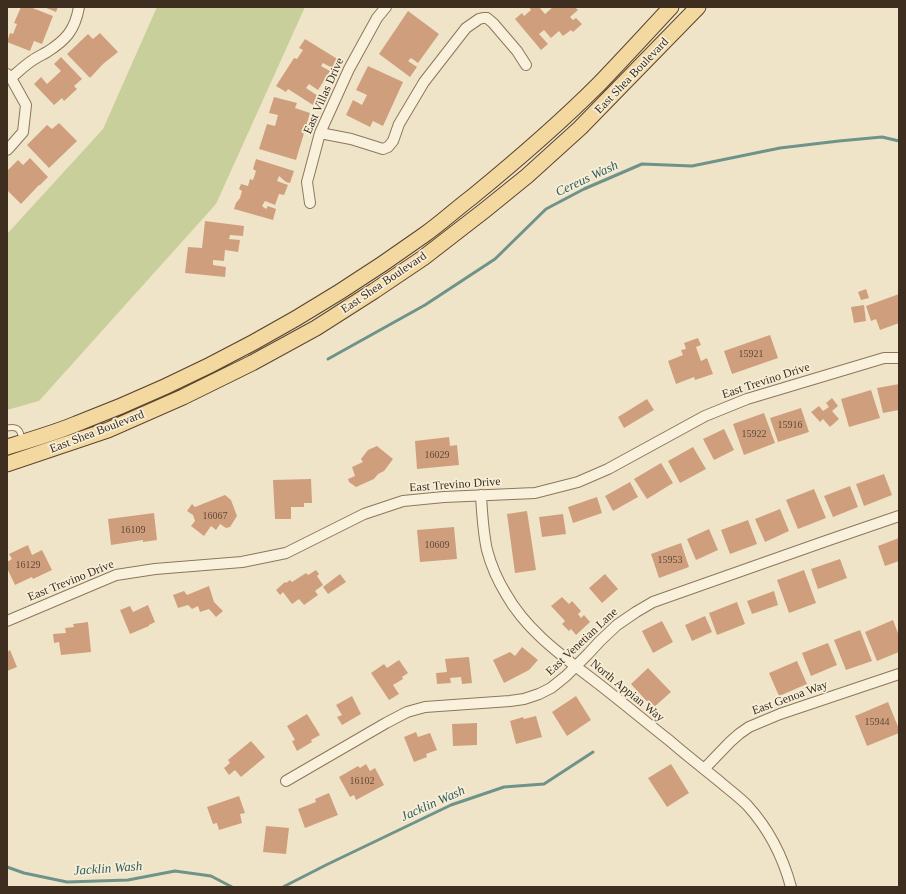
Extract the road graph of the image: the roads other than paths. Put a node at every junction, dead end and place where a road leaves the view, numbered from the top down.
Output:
1 (78, 7) edge
2 (386, 7) edge
3 (671, 7) edge
4 (698, 7) edge
5 (526, 66) dead end
6 (9, 76) edge
7 (320, 132) junction
8 (7, 150) edge
9 (310, 203) dead end
10 (357, 280) junction
11 (366, 296) junction
12 (899, 358) edge
13 (7, 428) edge
14 (22, 442) junction
15 (7, 447) edge
16 (7, 464) edge
17 (481, 496) junction
18 (899, 516) edge
19 (7, 621) edge
20 (576, 666) junction
21 (899, 674) edge
22 (704, 769) junction
23 (286, 781) dead end
24 (791, 887) edge

1 - 6 street
2 - 7 street, East Villas Drive
3 - 10 main road, East Shea Boulevard
4 - 11 main road, East Shea Boulevard
5 - 7 street
6 - 8 street
7 - 9 street, East Villas Drive
10 - 11 main road
10 - 14 main road, East Shea Boulevard
11 - 16 main road, East Shea Boulevard
12 - 17 street, East Trevino Drive
13 - 14 lane
14 - 15 main road, East Shea Boulevard
17 - 19 street, East Trevino Drive
17 - 20 street, North Appian Way
18 - 20 street, East Venetian Lane
20 - 22 street, North Appian Way
20 - 23 street, East Venetian Lane
21 - 22 street, East Genoa Way
22 - 24 street, North Appian Way

